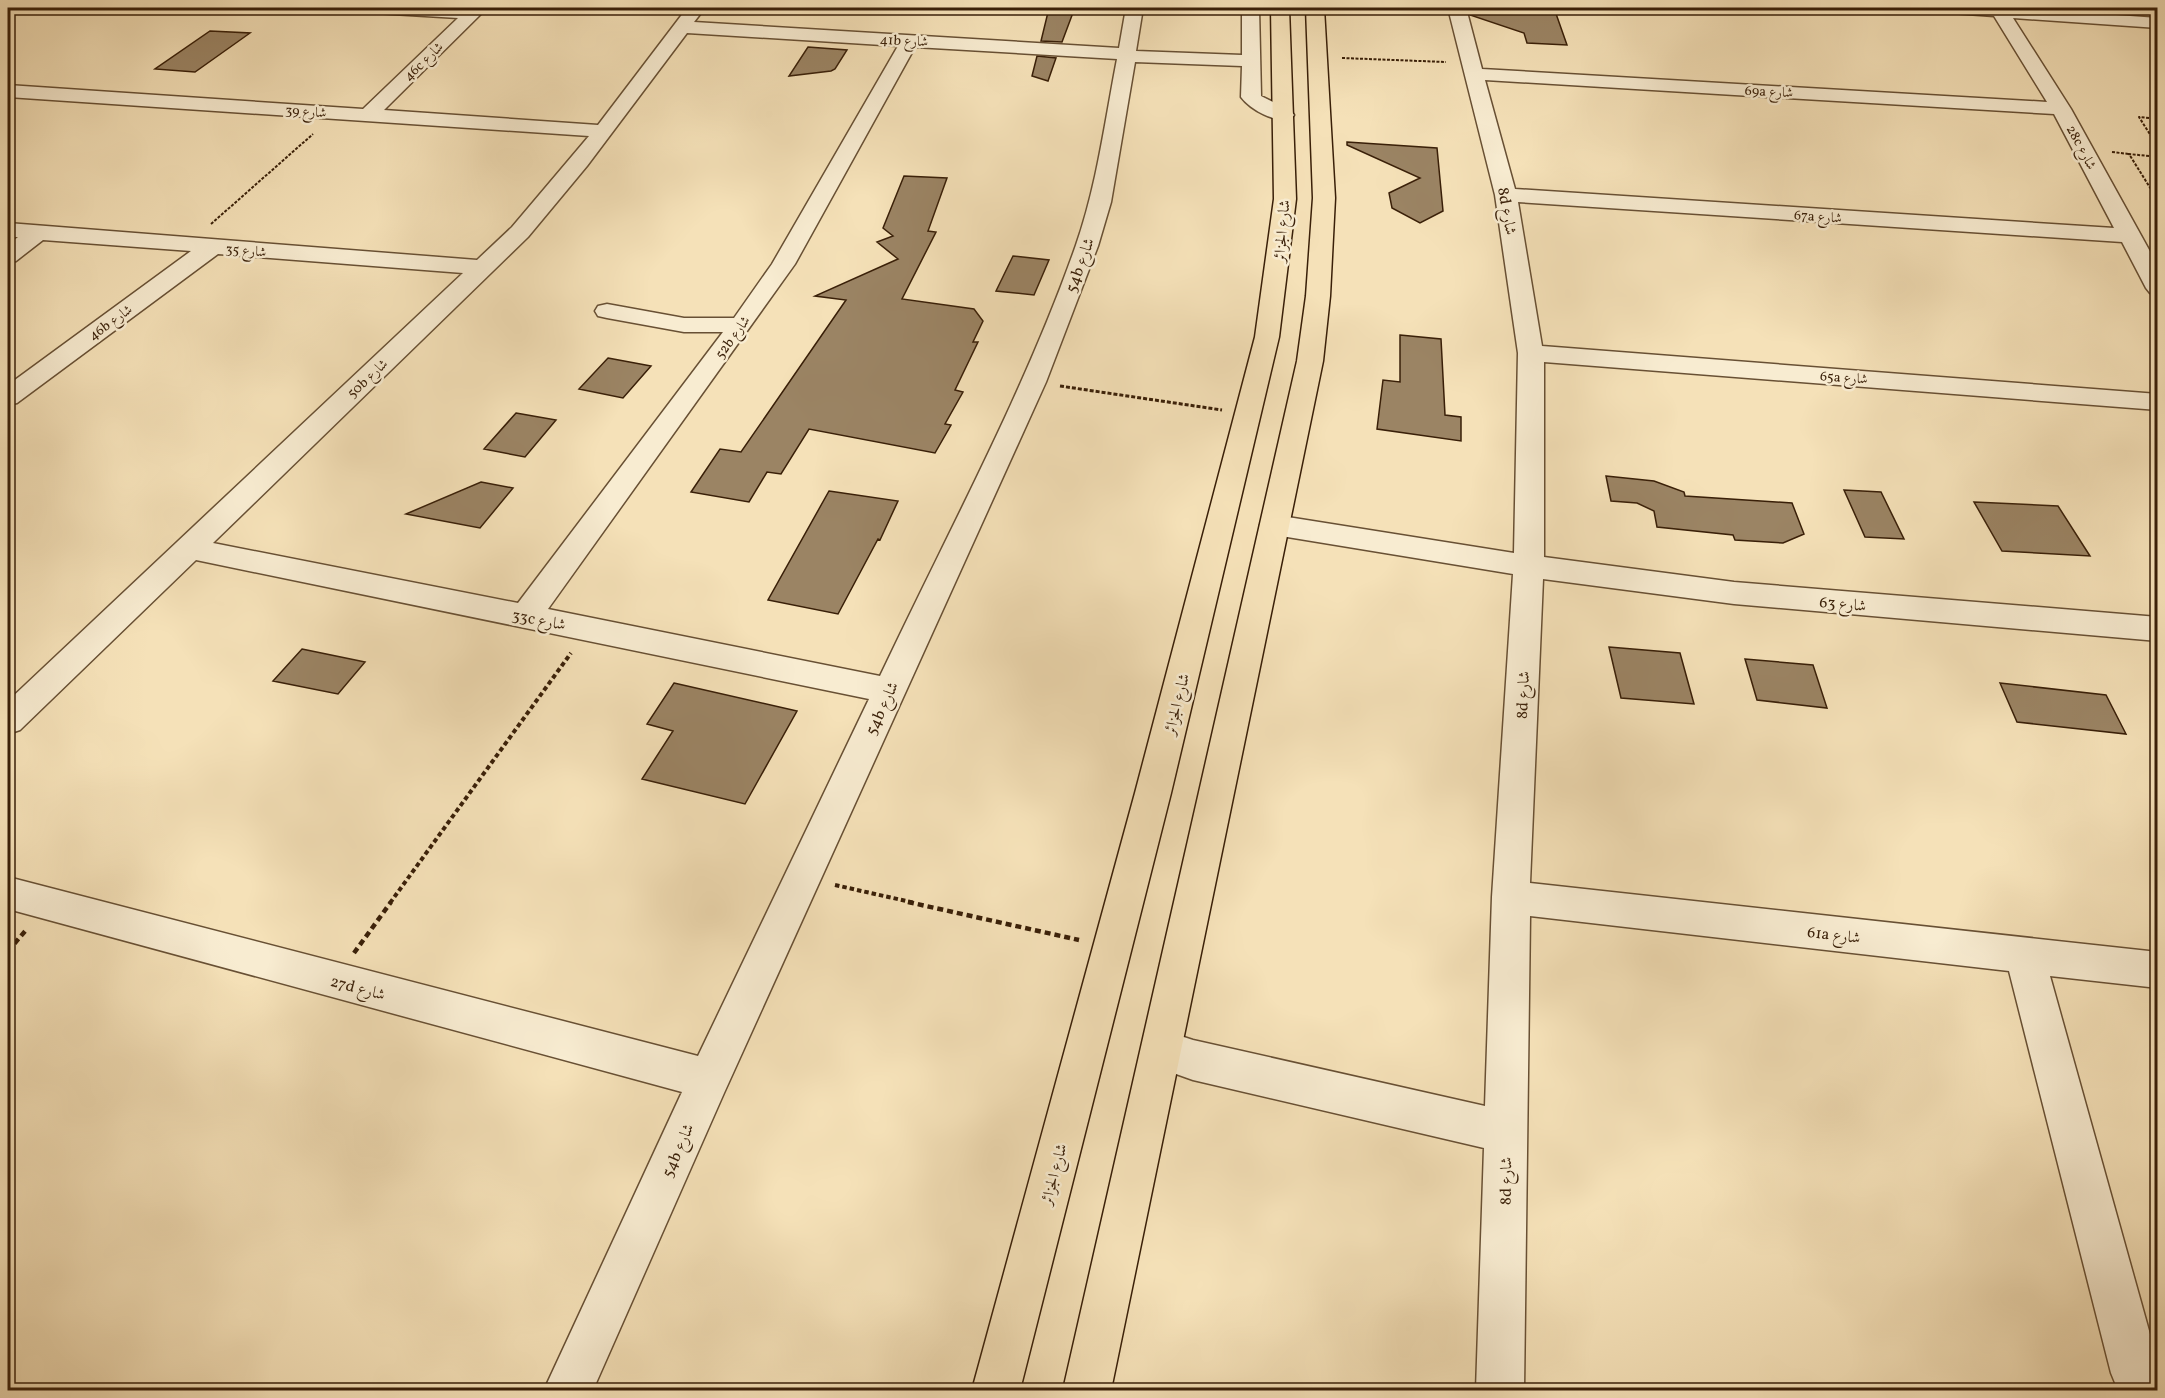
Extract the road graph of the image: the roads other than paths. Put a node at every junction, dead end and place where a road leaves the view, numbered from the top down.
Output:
1 (375, 8) edge
2 (1135, 8) edge
3 (1251, 8) edge
4 (1280, 8) edge
5 (1315, 8) edge
6 (1457, 8) edge
7 (1952, 8) edge
8 (475, 10) edge
9 (1999, 10) junction
10 (689, 17) edge
11 (2044, 25) dead end
12 (2148, 28) edge
13 (910, 40) junction
14 (1126, 55) junction
15 (1251, 61) junction
16 (1475, 69) junction
17 (8, 90) edge
18 (2061, 109) junction
19 (368, 115) junction
20 (1284, 115) junction
21 (604, 131) junction
22 (1506, 195) junction
23 (8, 230) edge
24 (39, 232) junction
25 (2130, 236) junction
26 (200, 246) junction
27 (8, 256) edge
28 (484, 268) junction
29 (2157, 288) edge
30 (607, 311) dead end
31 (734, 334) junction
32 (1531, 353) junction
33 (8, 397) edge
34 (2157, 402) edge
35 (1275, 525) junction
36 (189, 548) junction
37 (1529, 566) junction
38 (526, 616) junction
39 (2157, 629) edge
40 (889, 690) junction
41 (8, 721) edge
42 (8, 892) edge
43 (1511, 897) junction
44 (2025, 956) junction
45 (2157, 970) edge
46 (1162, 1050) junction
47 (708, 1079) junction
48 (1506, 1132) junction
49 (568, 1390) edge
50 (996, 1390) edge
51 (1087, 1390) edge
52 (1500, 1390) edge
53 (2147, 1390) edge

1 - 8 street
2 - 14 street, 54b شارع
3 - 15 street
4 - 20 main road, شارع الجزائر
5 - 35 main road
6 - 16 street, 8d شارع
7 - 9 street
8 - 19 street, 46c شارع
9 - 12 street
9 - 18 street, 28c شارع
10 - 13 street, 41b شارع
10 - 21 street, 50b شارع
11 - 12 street
13 - 14 street, 41b شارع
13 - 31 street, 52b شارع
14 - 15 street, 41b شارع
14 - 40 street, 54b شارع
15 - 20 street
16 - 18 street, 69a شارع
16 - 22 street, 8d شارع
17 - 19 street, شارع 39
18 - 25 street, 28c شارع
19 - 21 street, شارع 39
20 - 50 main road, شارع الجزائر
21 - 28 street, 50b شارع
22 - 25 street, 67a شارع
22 - 32 street, 8d شارع
23 - 24 street, شارع 35
24 - 26 street, شارع 35
24 - 27 street
25 - 29 street, 28c شارع
26 - 28 street, شارع 35
26 - 33 street, 46b شارع
28 - 36 street, 50b شارع
30 - 31 street
31 - 38 street, 52b شارع
32 - 34 street, 65a شارع
32 - 37 street, 8d شارع
35 - 37 street, شارع 63
35 - 46 main road
36 - 38 street, 33c شارع
36 - 41 street, 50b شارع
37 - 39 street, شارع 63
37 - 43 street, 8d شارع
38 - 40 street, 33c شارع
40 - 47 street, 54b شارع
42 - 47 street, 27d شارع
43 - 44 street, 61a شارع
43 - 48 street, 8d شارع
44 - 45 street, 61a شارع
44 - 53 street
46 - 48 street
46 - 51 main road
47 - 49 street, 54b شارع
48 - 52 street, 8d شارع

